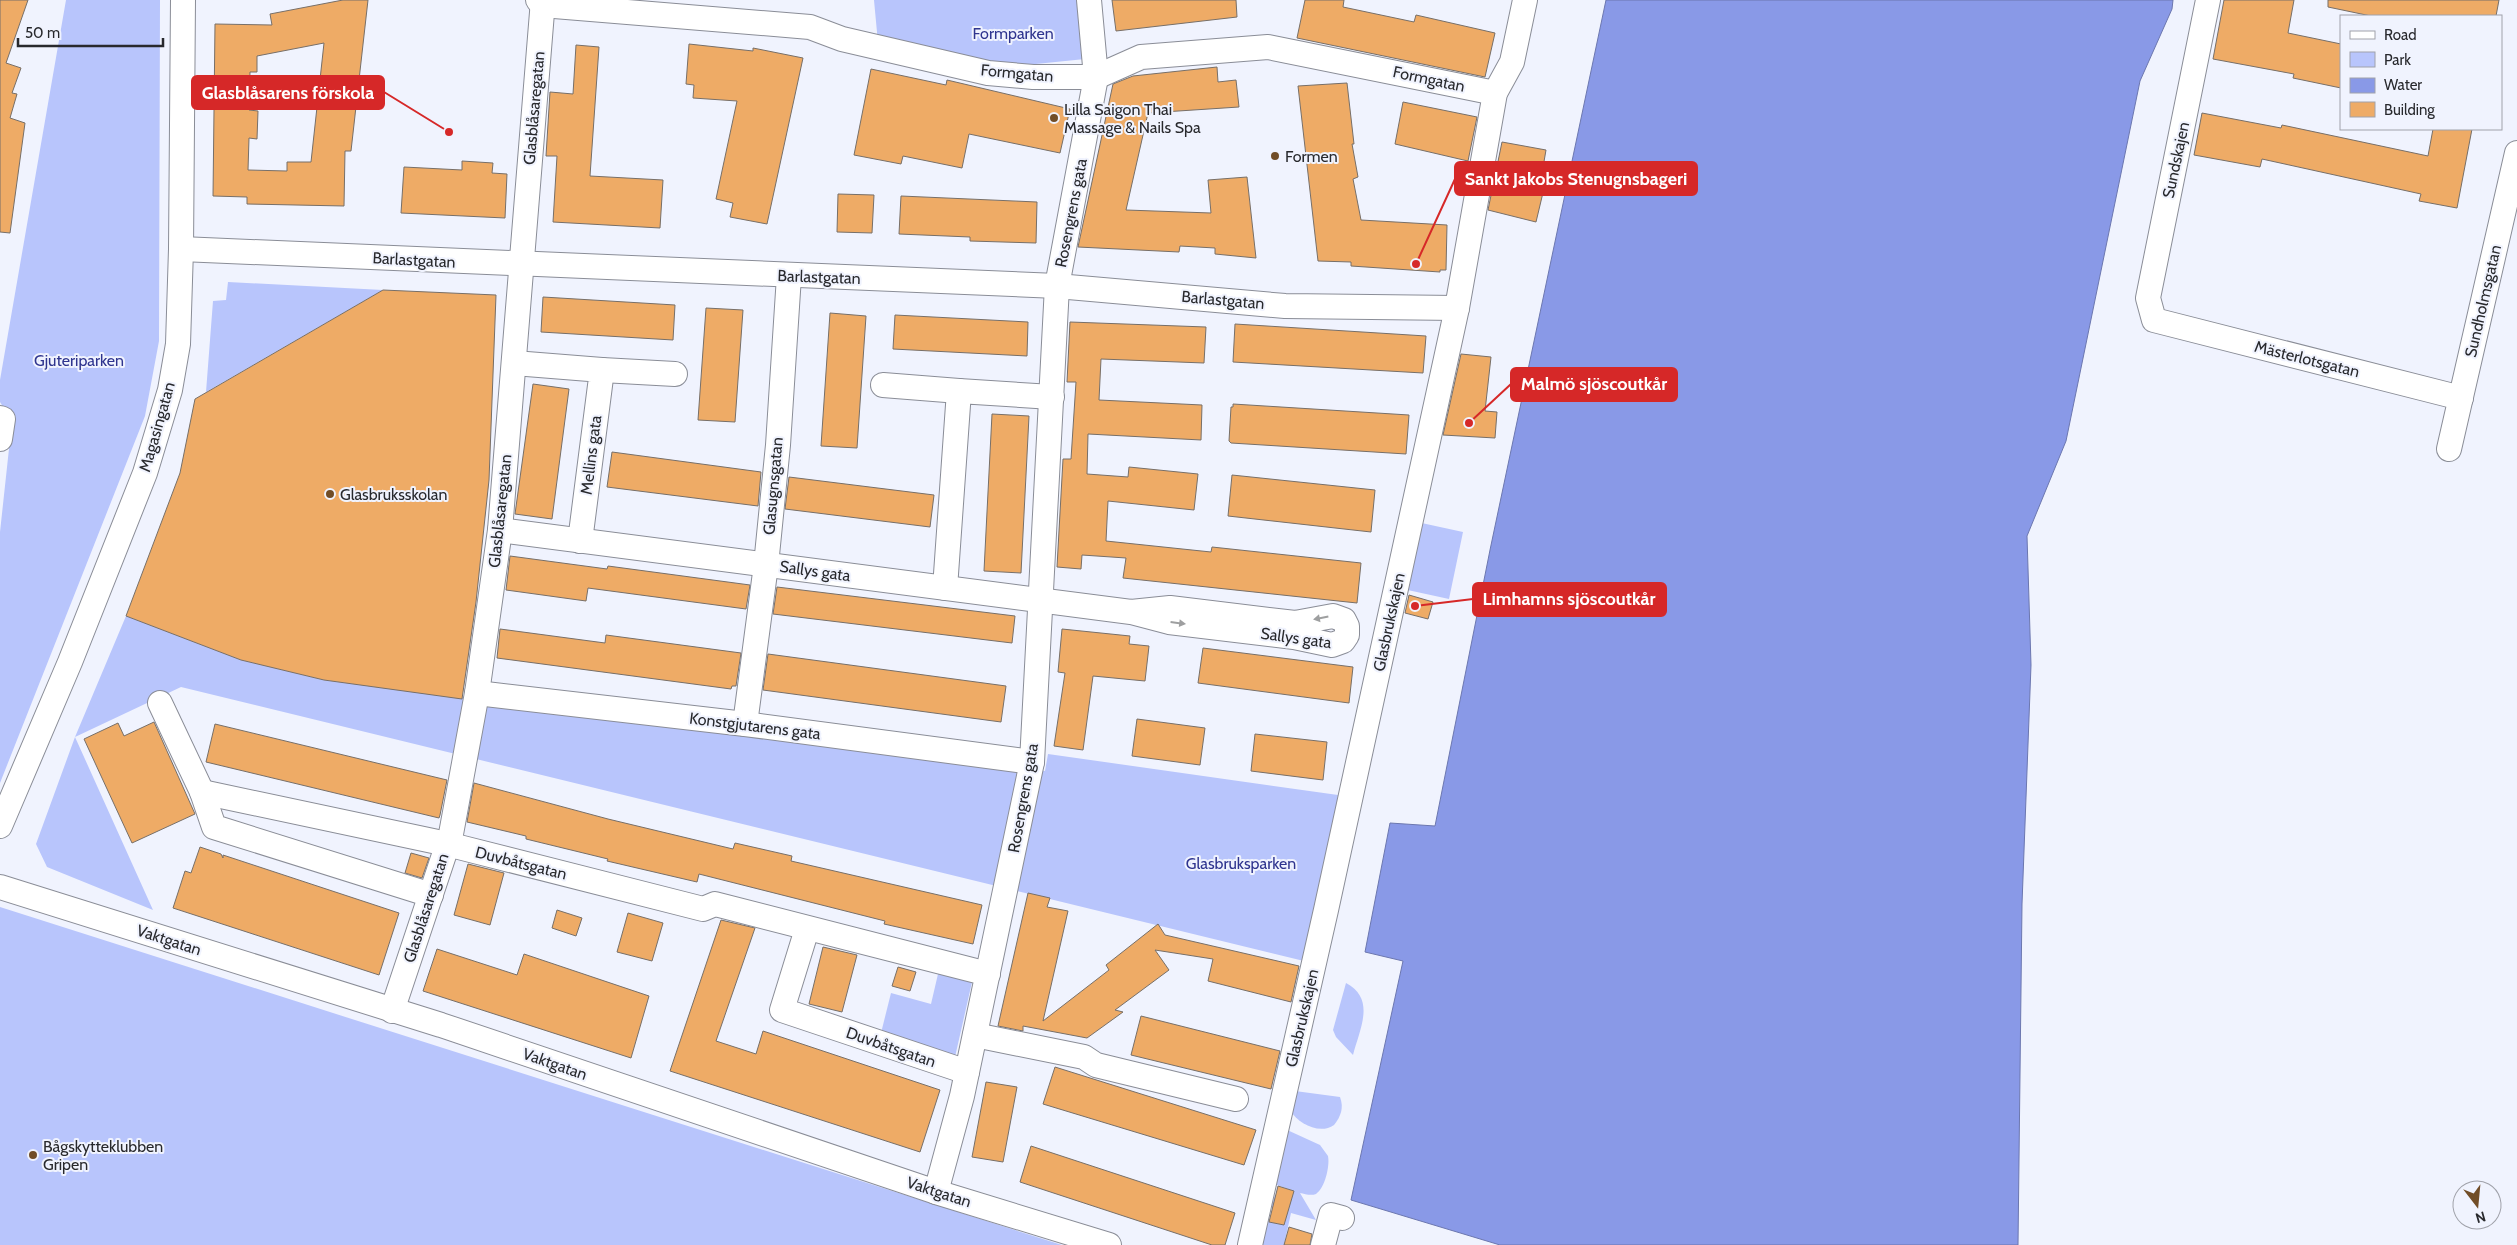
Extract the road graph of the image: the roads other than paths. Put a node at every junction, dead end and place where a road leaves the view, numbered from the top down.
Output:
1 (182, 0) edge
2 (1089, 0) edge
3 (1525, 0) edge
4 (2208, 0) edge
5 (541, 2) edge
6 (1096, 77) junction
7 (1495, 93) junction
8 (2517, 153) edge
9 (181, 249) junction
10 (522, 264) junction
11 (789, 276) junction
12 (1057, 286) junction
13 (1457, 308) junction
14 (2154, 320) joint
15 (514, 363) junction
16 (602, 370) junction
17 (675, 374) dead end
18 (883, 385) dead end
19 (959, 390) junction
20 (1052, 397) junction
21 (2461, 398) junction
22 (0, 418) edge
23 (0, 439) edge
24 (2449, 449) dead end
25 (500, 530) junction
26 (580, 541) junction
27 (766, 565) junction
28 (945, 588) junction
29 (1042, 601) junction
30 (1131, 612) junction
31 (477, 693) junction
32 (160, 702) dead end
33 (745, 724) junction
34 (1032, 762) junction
35 (202, 792) junction
36 (0, 826) edge
37 (448, 844) junction
38 (0, 887) edge
39 (431, 895) junction
40 (806, 929) junction
41 (988, 974) junction
42 (392, 1011) junction
43 (975, 1035) junction
44 (966, 1072) junction
45 (1236, 1099) dead end
46 (936, 1192) junction
47 (1342, 1218) dead end
48 (1109, 1245) edge
49 (1250, 1245) edge
50 (1323, 1245) edge

1 - 9 street, Magasingatan
2 - 6 street, Rosengrens gata
3 - 7 street, Glasbrukskajen
4 - 14 street, Sundskajen
5 - 6 street, Formgatan
5 - 10 street, Glasblåsaregatan
6 - 7 street, Formgatan
6 - 12 street, Rosengrens gata
7 - 13 street, Glasbrukskajen
8 - 21 street, Sundholmsgatan
9 - 10 street, Barlastgatan
9 - 36 street, Magasingatan
10 - 11 street, Barlastgatan
10 - 15 street, Glasblåsaregatan
11 - 12 street, Barlastgatan
11 - 27 street, Glasugnsgatan
12 - 13 street, Barlastgatan
12 - 20 street, Rosengrens gata
13 - 49 street, Glasbrukskajen
14 - 21 street, Mästerlotsgatan
15 - 16 street
15 - 25 street, Glasblåsaregatan
16 - 17 street
16 - 26 street, Mellins gata
18 - 19 street
19 - 20 street
19 - 28 street
20 - 29 street, Rosengrens gata
21 - 24 street, Sundholmsgatan
22 - 23 street
25 - 26 street, Sallys gata
25 - 31 street, Glasblåsaregatan
26 - 27 street, Sallys gata
27 - 28 street, Sallys gata
27 - 33 street, Glasugnsgatan
28 - 29 street, Sallys gata
29 - 30 street, Sallys gata
29 - 34 street, Rosengrens gata
30 -> 30 street, Sallys gata
31 - 33 street, Konstgjutarens gata
31 - 37 street, Glasblåsaregatan
32 - 35 street
33 - 34 street, Konstgjutarens gata
34 - 41 street, Rosengrens gata
35 - 37 street, Duvbåtsgatan
35 - 39 street
37 - 39 street, Glasblåsaregatan
37 - 40 street, Duvbåtsgatan
38 - 42 street, Vaktgatan
39 - 42 street, Glasblåsaregatan
40 - 41 street, Duvbåtsgatan
40 - 44 street, Duvbåtsgatan
41 - 43 street, Rosengrens gata
42 - 46 street, Vaktgatan
43 - 44 street, Rosengrens gata
43 - 45 street
44 - 46 street, Rosengrens gata
46 - 48 street, Vaktgatan
47 - 50 street

